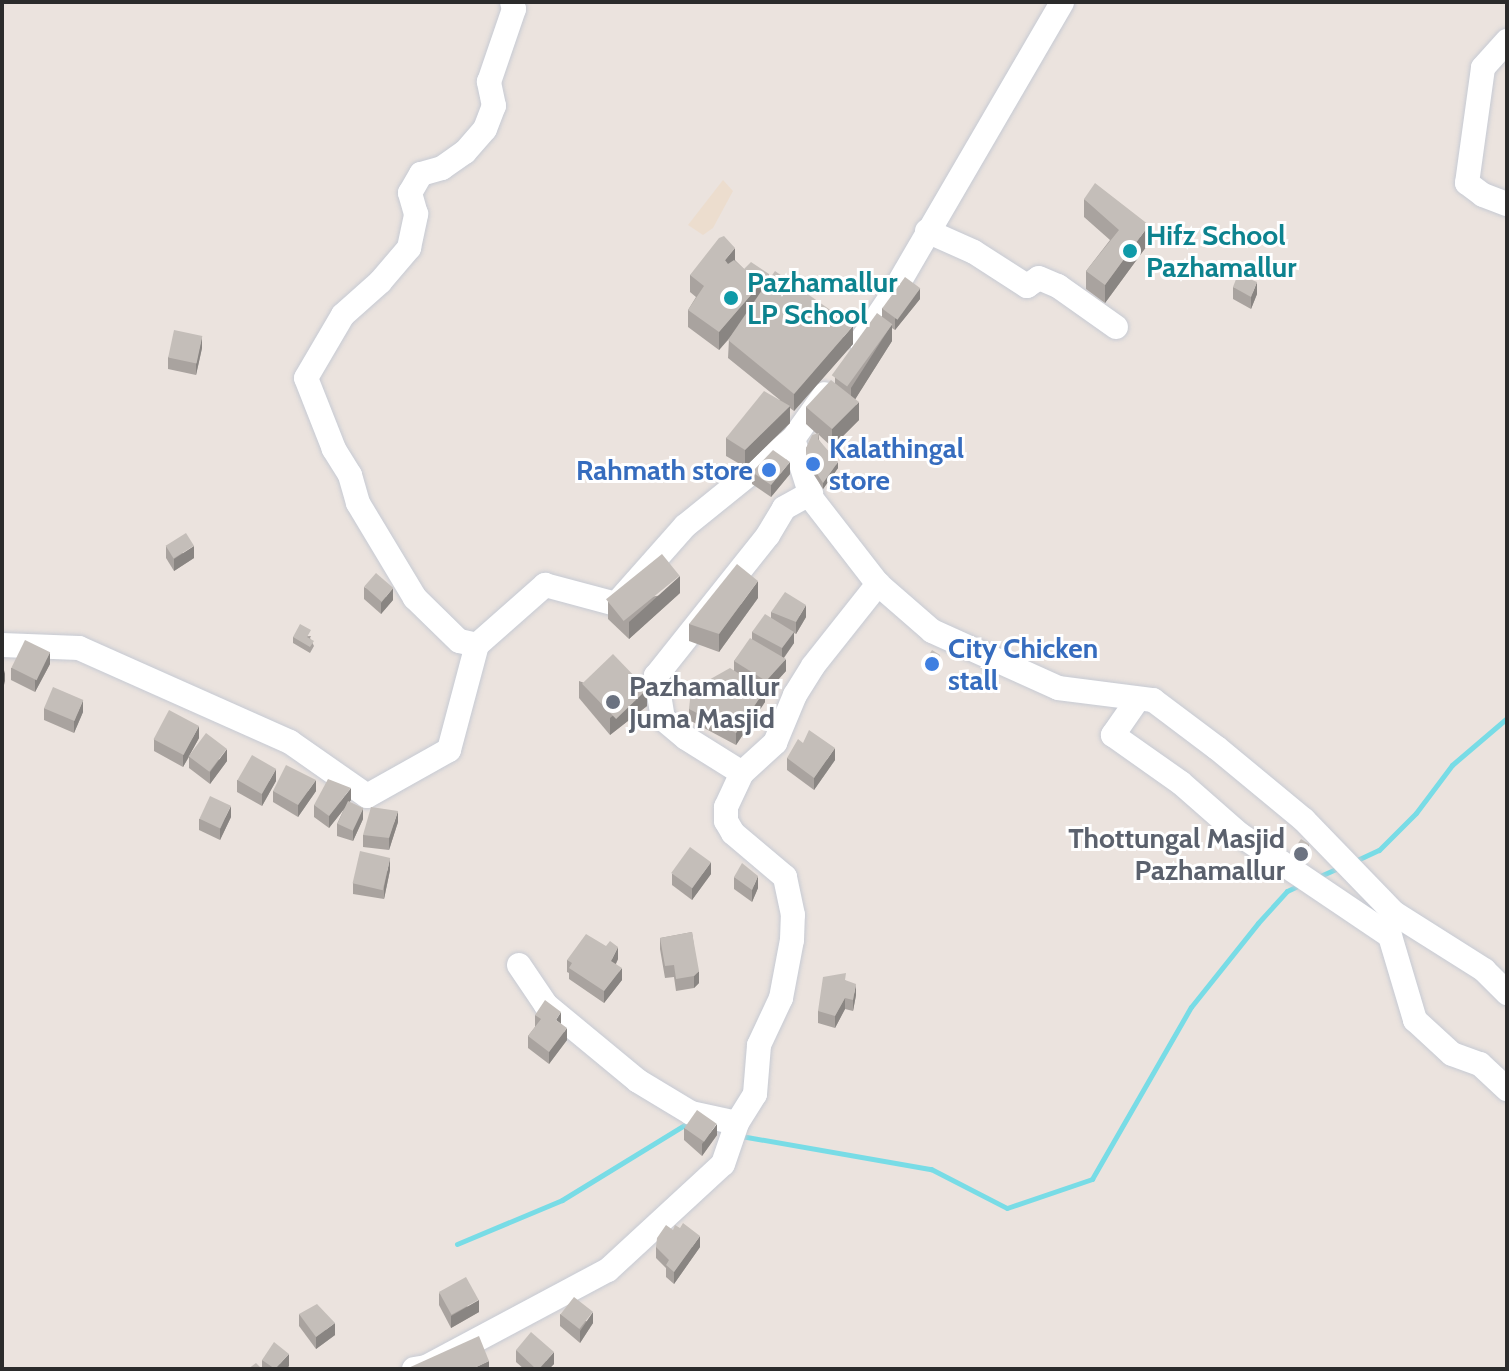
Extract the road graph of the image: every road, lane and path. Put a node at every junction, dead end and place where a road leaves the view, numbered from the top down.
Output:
1 (512, 2) edge
2 (1062, 2) edge
3 (1507, 41) edge
4 (1507, 204) edge
5 (927, 231) junction
6 (1116, 327) dead end
7 (793, 439) junction
8 (811, 493) junction
9 (878, 584) junction
10 (2, 645) edge
11 (477, 645) junction
12 (1138, 699) junction
13 (742, 773) junction
14 (519, 965) dead end
15 (1507, 993) edge
16 (1507, 1089) edge
17 (735, 1130) junction
18 (414, 1369) edge

1 - 11 street
2 - 5 street
3 - 4 street
5 - 6 street
5 - 7 street
7 - 8 street
7 - 11 street
8 - 9 street
8 - 13 street
9 - 12 street
9 - 13 street
10 - 11 street
12 - 15 street
12 - 16 street
13 - 17 street
14 - 17 street
17 - 18 street

